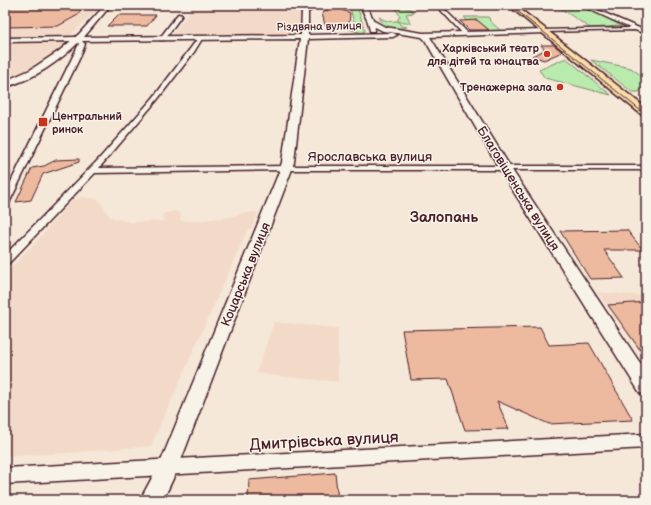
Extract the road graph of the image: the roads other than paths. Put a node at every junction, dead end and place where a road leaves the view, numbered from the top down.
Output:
1 (108, 5) edge
2 (320, 5) edge
3 (357, 5) edge
4 (438, 5) edge
5 (583, 5) edge
6 (363, 6) edge
7 (512, 6) edge
8 (304, 8) edge
9 (180, 15) dead end
10 (370, 22) junction
11 (634, 28) junction
12 (544, 31) junction
13 (646, 33) edge
14 (466, 34) junction
15 (424, 35) junction
16 (364, 36) junction
17 (304, 37) junction
18 (162, 39) junction
19 (199, 39) junction
20 (5, 40) edge
21 (78, 40) junction
22 (5, 84) edge
23 (646, 113) edge
24 (286, 168) junction
25 (506, 168) junction
26 (646, 168) edge
27 (93, 171) junction
28 (5, 203) edge
29 (17, 248) junction
30 (5, 249) edge
31 (5, 261) edge
32 (646, 387) edge
33 (646, 440) edge
34 (168, 468) junction
35 (5, 476) edge
36 (151, 500) edge

1 - 21 street
2 - 8 street
3 - 6 street
4 - 14 street
5 - 7 street
5 - 11 street
6 - 10 street
7 - 12 main road
8 - 17 street, Коцарська вулиця
9 - 18 street
10 - 15 street
10 - 16 street
11 - 12 street, Різдвяна вулиця
11 - 13 street
12 - 14 street, Різдвяна вулиця
12 - 23 main road
14 - 15 street, Різдвяна вулиця
15 - 16 street, Різдвяна вулиця
15 - 25 street, Благовіщенська вулиця
16 - 17 street, Різдвяна вулиця
17 - 19 street, Різдвяна вулиця
17 - 24 street, Коцарська вулиця
18 - 19 street, Різдвяна вулиця
18 - 21 street, Різдвяна вулиця
19 - 27 street
20 - 21 street, Різдвяна вулиця
21 - 22 street
21 - 28 street
24 - 25 street, Ярославська вулиця
24 - 27 street, Ярославська вулиця
24 - 34 street, Коцарська вулиця
25 - 26 street, Ярославська вулиця
25 - 32 street, Благовіщенська вулиця
27 - 29 street
29 - 30 street
29 - 31 street
33 - 34 street, Дмитрівська вулиця
34 - 35 street, Дмитрівська вулиця
34 - 36 street, Коцарська вулиця

